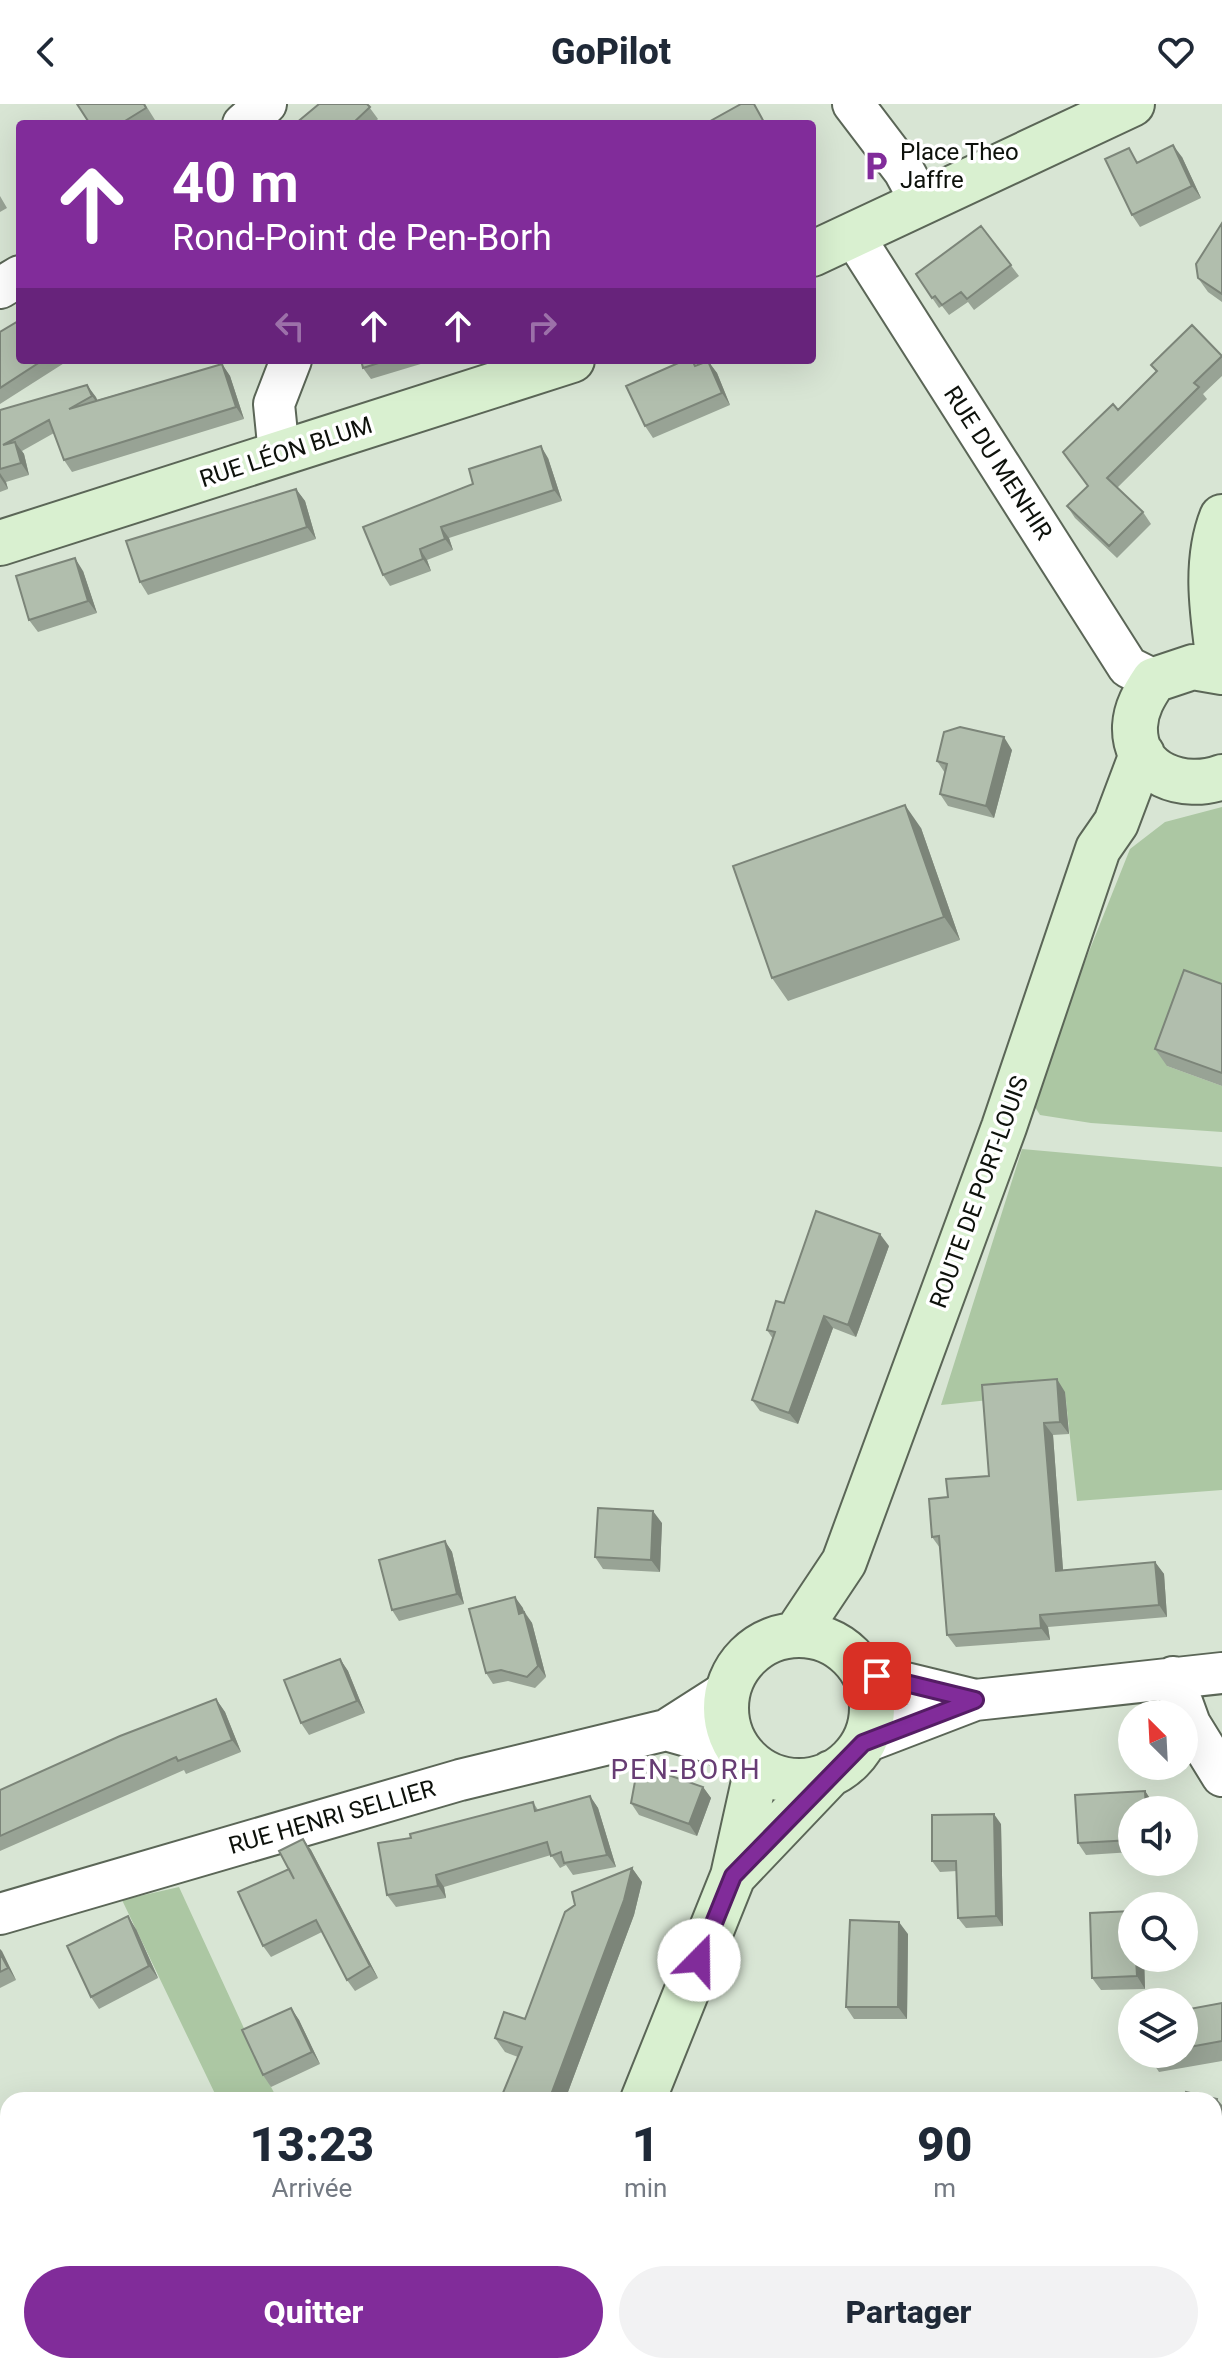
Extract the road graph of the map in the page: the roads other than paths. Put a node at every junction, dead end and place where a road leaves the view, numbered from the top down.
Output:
1 (266, 104) edge
2 (853, 104) edge
3 (1132, 104) edge
4 (248, 120) edge
5 (922, 204) junction
6 (853, 235) junction
7 (816, 252) edge
8 (289, 364) edge
9 (552, 364) edge
10 (279, 454) junction
11 (1222, 517) edge
12 (0, 543) edge
13 (1212, 606) junction
14 (1221, 671) edge
15 (1163, 675) junction
16 (1158, 768) junction
17 (1222, 777) edge
18 (844, 1562) junction
19 (796, 1634) junction
20 (859, 1666) junction
21 (1222, 1673) edge
22 (1173, 1677) junction
23 (727, 1691) junction
24 (975, 1700) junction
25 (666, 1730) junction
26 (863, 1743) junction
27 (748, 1760) junction
28 (831, 1773) junction
29 (1222, 1776) edge
30 (733, 1876) junction
31 (0, 1914) edge
32 (646, 2092) edge

1 - 4 street
2 - 5 street
3 - 5 main road
5 - 6 main road
6 - 7 main road
6 - 15 street, RUE DU MENHIR
8 - 10 street
9 - 10 main road, RUE LÉON BLUM
10 - 12 main road, RUE LÉON BLUM
11 - 13 main road
13 - 14 main road
13 - 15 main road
14 - 15 main road
15 - 16 main road
16 - 17 main road
16 - 18 main road, ROUTE DE PORT-LOUIS
18 - 19 main road
18 - 20 main road
19 - 20 main road
19 - 23 main road
20 - 24 street
20 - 26 main road
21 - 22 street
22 - 24 street
22 - 29 street
23 - 25 street, RUE HENRI SELLIER
23 - 27 main road
24 - 26 street
25 - 27 street, RUE HENRI SELLIER
25 - 31 street, RUE HENRI SELLIER
26 - 28 main road
27 - 28 main road
27 - 30 main road
28 - 30 main road
30 - 32 main road

